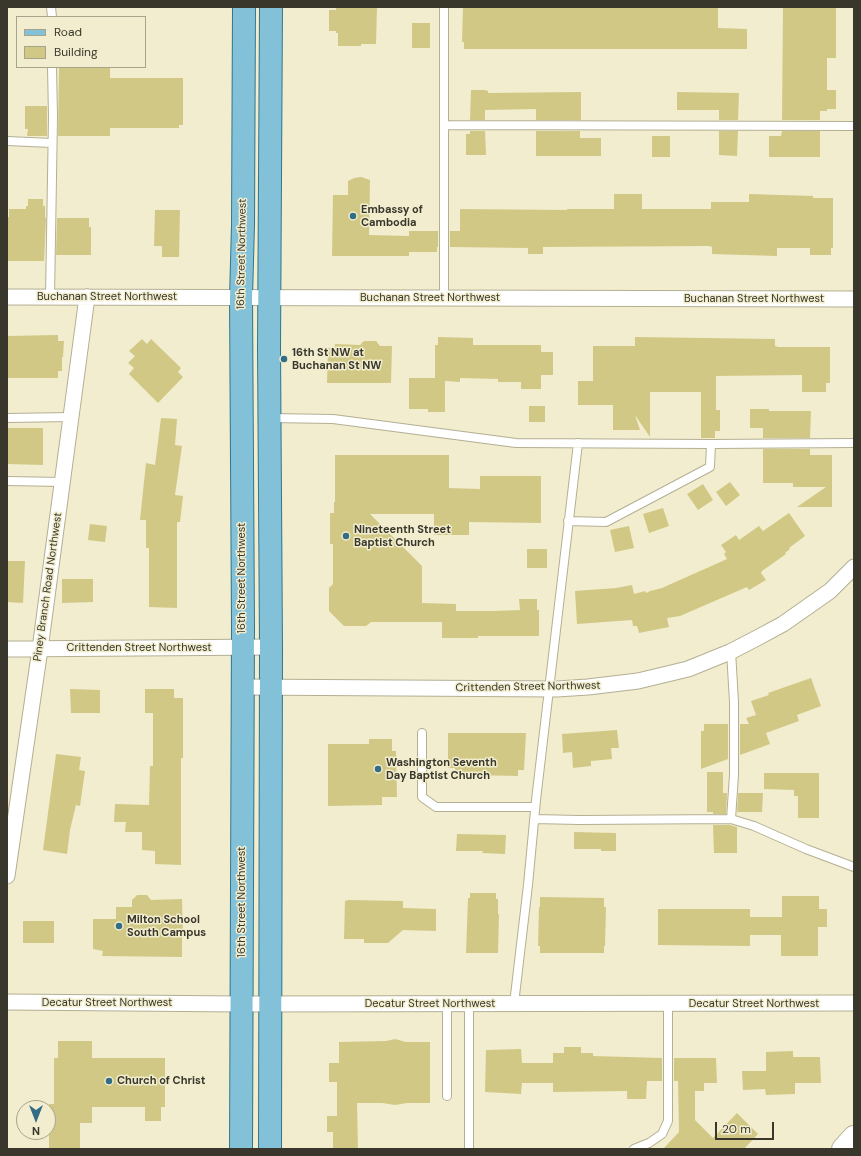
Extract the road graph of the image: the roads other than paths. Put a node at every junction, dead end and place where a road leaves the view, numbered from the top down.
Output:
1 (244, 7) edge
2 (271, 7) edge
3 (444, 7) edge
4 (52, 68) edge
5 (444, 125) junction
6 (854, 126) edge
7 (7, 141) edge
8 (52, 143) junction
9 (7, 297) edge
10 (50, 297) junction
11 (87, 297) junction
12 (241, 298) junction
13 (269, 298) junction
14 (444, 298) junction
15 (854, 299) edge
16 (71, 417) junction
17 (7, 418) edge
18 (269, 418) junction
19 (578, 443) junction
20 (854, 443) edge
21 (711, 444) junction
22 (7, 481) edge
23 (62, 482) junction
24 (568, 521) junction
25 (854, 567) edge
26 (242, 647) junction
27 (271, 647) junction
28 (7, 649) edge
29 (40, 649) junction
30 (732, 651) junction
31 (242, 687) junction
32 (270, 687) junction
33 (549, 689) junction
34 (422, 733) dead end
35 (535, 807) junction
36 (534, 819) junction
37 (732, 819) junction
38 (854, 867) edge
39 (7, 876) edge
40 (7, 1002) edge
41 (241, 1004) junction
42 (269, 1004) junction
43 (447, 1004) junction
44 (469, 1004) junction
45 (514, 1004) junction
46 (668, 1004) junction
47 (854, 1004) edge
48 (447, 1096) dead end
49 (854, 1137) edge
50 (241, 1149) edge
51 (270, 1149) edge
52 (469, 1149) edge
53 (634, 1149) edge
54 (843, 1149) edge

1 - 12 main road, 16th Street Northwest
2 - 13 main road
3 - 5 lane
4 - 8 lane
5 - 6 lane
5 - 14 lane
7 - 8 lane
8 - 10 lane
9 - 10 street, Buchanan Street Northwest
10 - 11 street, Buchanan Street Northwest
11 - 12 street, Buchanan Street Northwest
11 - 16 street, Piney Branch Road Northwest
12 - 13 street, Buchanan Street Northwest
12 - 26 main road, 16th Street Northwest
13 - 14 street, Buchanan Street Northwest
13 - 18 main road
14 - 15 street, Buchanan Street Northwest
16 - 17 lane
16 - 23 street, Piney Branch Road Northwest
18 - 19 lane
18 - 27 main road
19 - 21 lane
19 - 24 lane
20 - 21 lane
21 - 24 lane
22 - 23 lane
23 - 29 street, Piney Branch Road Northwest
24 - 33 lane
25 - 30 street, Crittenden Street Northwest
26 - 27 street, Crittenden Street Northwest
26 - 29 street, Crittenden Street Northwest
26 - 31 main road, 16th Street Northwest
27 - 32 main road
28 - 29 street, Crittenden Street Northwest
29 - 39 street, Piney Branch Road Northwest
30 - 33 street, Crittenden Street Northwest
30 - 37 lane
31 - 32 street, Crittenden Street Northwest
31 - 41 main road, 16th Street Northwest
32 - 33 street, Crittenden Street Northwest
32 - 42 main road
33 - 35 lane
34 - 35 lane
35 - 36 lane
36 - 37 lane
36 - 45 lane
37 - 38 lane
40 - 41 street, Decatur Street Northwest
41 - 42 street, Decatur Street Northwest
41 - 50 main road, 16th Street Northwest
42 - 43 street, Decatur Street Northwest
42 - 51 main road
43 - 44 street, Decatur Street Northwest
43 - 48 lane
44 - 45 street, Decatur Street Northwest
44 - 52 lane
45 - 46 street, Decatur Street Northwest
46 - 47 street, Decatur Street Northwest
46 - 53 lane
49 - 54 main road

